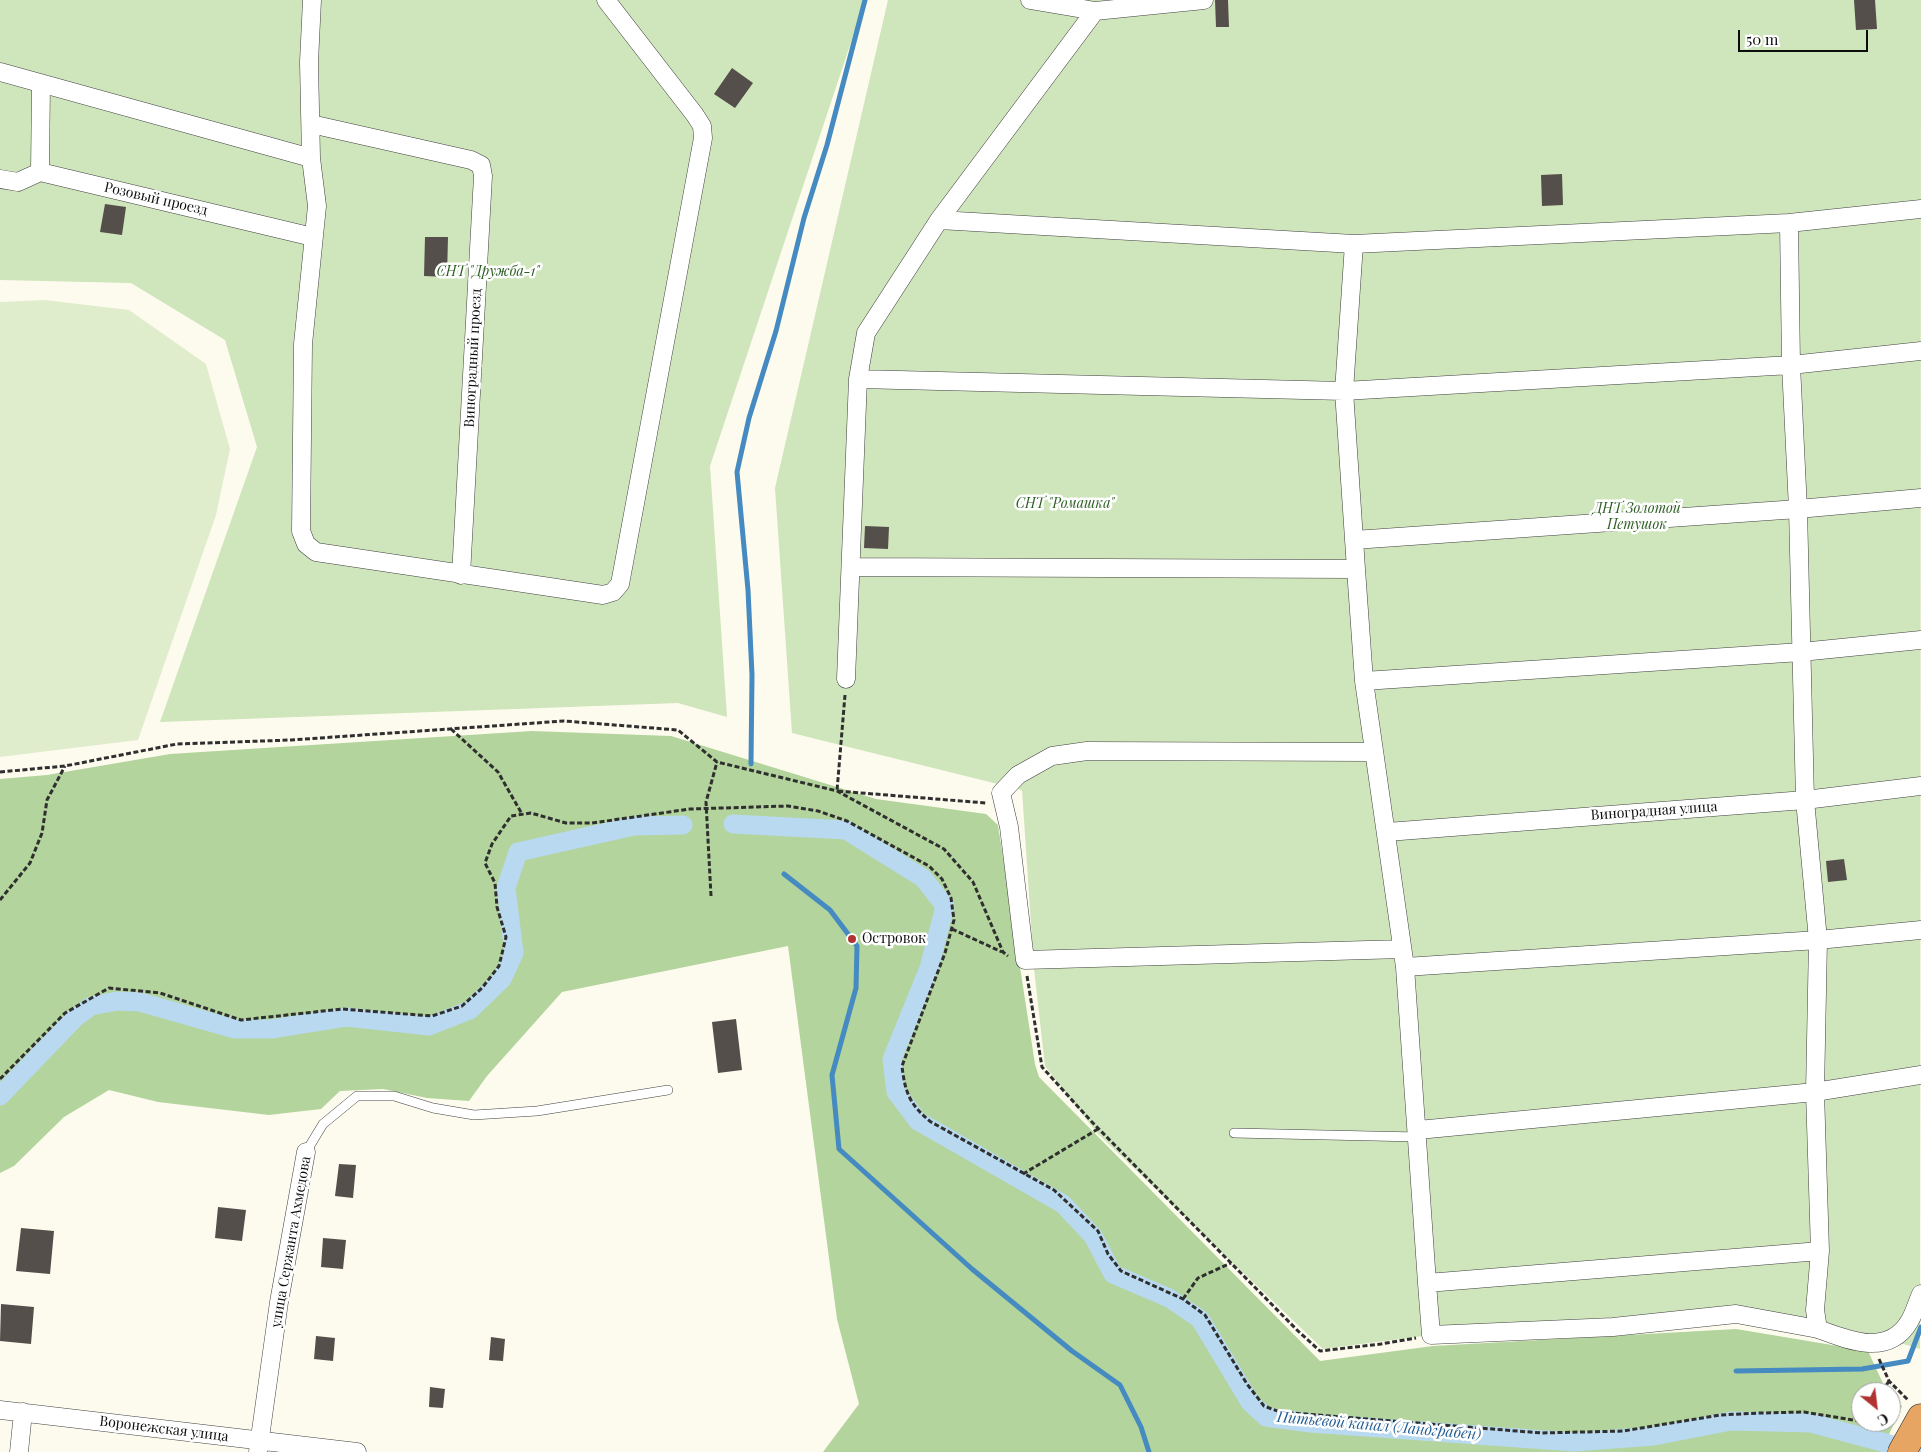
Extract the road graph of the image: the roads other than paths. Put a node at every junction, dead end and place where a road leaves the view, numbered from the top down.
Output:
1 (312, 0) edge
2 (606, 0) edge
3 (1030, 0) edge
4 (1204, 0) edge
5 (1095, 11) junction
6 (0, 72) edge
7 (41, 83) junction
8 (311, 124) junction
9 (311, 158) junction
10 (40, 172) junction
11 (0, 179) edge
12 (1921, 210) edge
13 (939, 220) junction
14 (1789, 223) junction
15 (313, 236) junction
16 (1354, 244) junction
17 (1921, 351) edge
18 (1791, 365) junction
19 (858, 379) junction
20 (1344, 391) junction
21 (1921, 498) edge
22 (1798, 509) junction
23 (1354, 540) junction
24 (852, 567) junction
25 (1356, 569) junction
26 (461, 576) junction
27 (1921, 640) edge
28 (1801, 652) junction
29 (846, 679) road end
30 (1364, 681) junction
31 (1373, 752) junction
32 (1921, 786) edge
33 (1805, 800) junction
34 (1387, 832) junction
35 (1921, 930) edge
36 (1818, 940) junction
37 (1402, 950) junction
38 (1405, 967) junction
39 (1921, 1074) edge
40 (668, 1090) dead end
41 (1815, 1092) junction
42 (1234, 1134) dead end
43 (1418, 1134) junction
44 (306, 1152) joint
45 (1820, 1251) junction
46 (1427, 1283) junction
47 (1921, 1294) edge
48 (1818, 1329) junction
49 (0, 1410) edge
50 (1916, 1410) edge
51 (23, 1412) junction
52 (259, 1447) edge
53 (19, 1452) edge
54 (357, 1452) edge
55 (1902, 1452) edge

1 - 8 street
2 - 26 street
3 - 5 street
4 - 5 street
5 - 13 street
6 - 7 street
7 - 9 street
7 - 10 street
8 - 9 street
8 - 26 street, Виноградный проезд
9 - 15 street
10 - 11 street
10 - 15 street, Розовый проезд
12 - 14 street
13 - 16 street
13 - 19 street
14 - 16 street
14 - 18 street
15 - 26 street
16 - 20 street
17 - 18 street
18 - 20 street
18 - 22 street
19 - 20 street
19 - 24 street
20 - 23 street
21 - 22 street
22 - 23 street
22 - 28 street
23 - 25 street
24 - 25 street
24 - 29 street
25 - 30 street
27 - 28 street
28 - 30 street
28 - 33 street
30 - 31 street
31 - 34 street
31 - 37 street
32 - 33 street, Виноградная улица
33 - 34 street, Виноградная улица
33 - 36 street
34 - 37 street
35 - 36 street
36 - 38 street
36 - 41 street
37 - 38 street
38 - 43 street
39 - 41 street
40 - 44 lane, улица Сержанта Ахмедова
41 - 43 street
41 - 45 street
42 - 43 lane
43 - 46 street
44 - 52 street, улица Сержанта Ахмедова
45 - 46 street
45 - 48 street
46 - 48 street
47 - 48 street
49 - 51 street, Воронежская улица
50 - 55 highway
51 - 52 street, Воронежская улица
51 - 53 street
52 - 54 street, Воронежская улица

